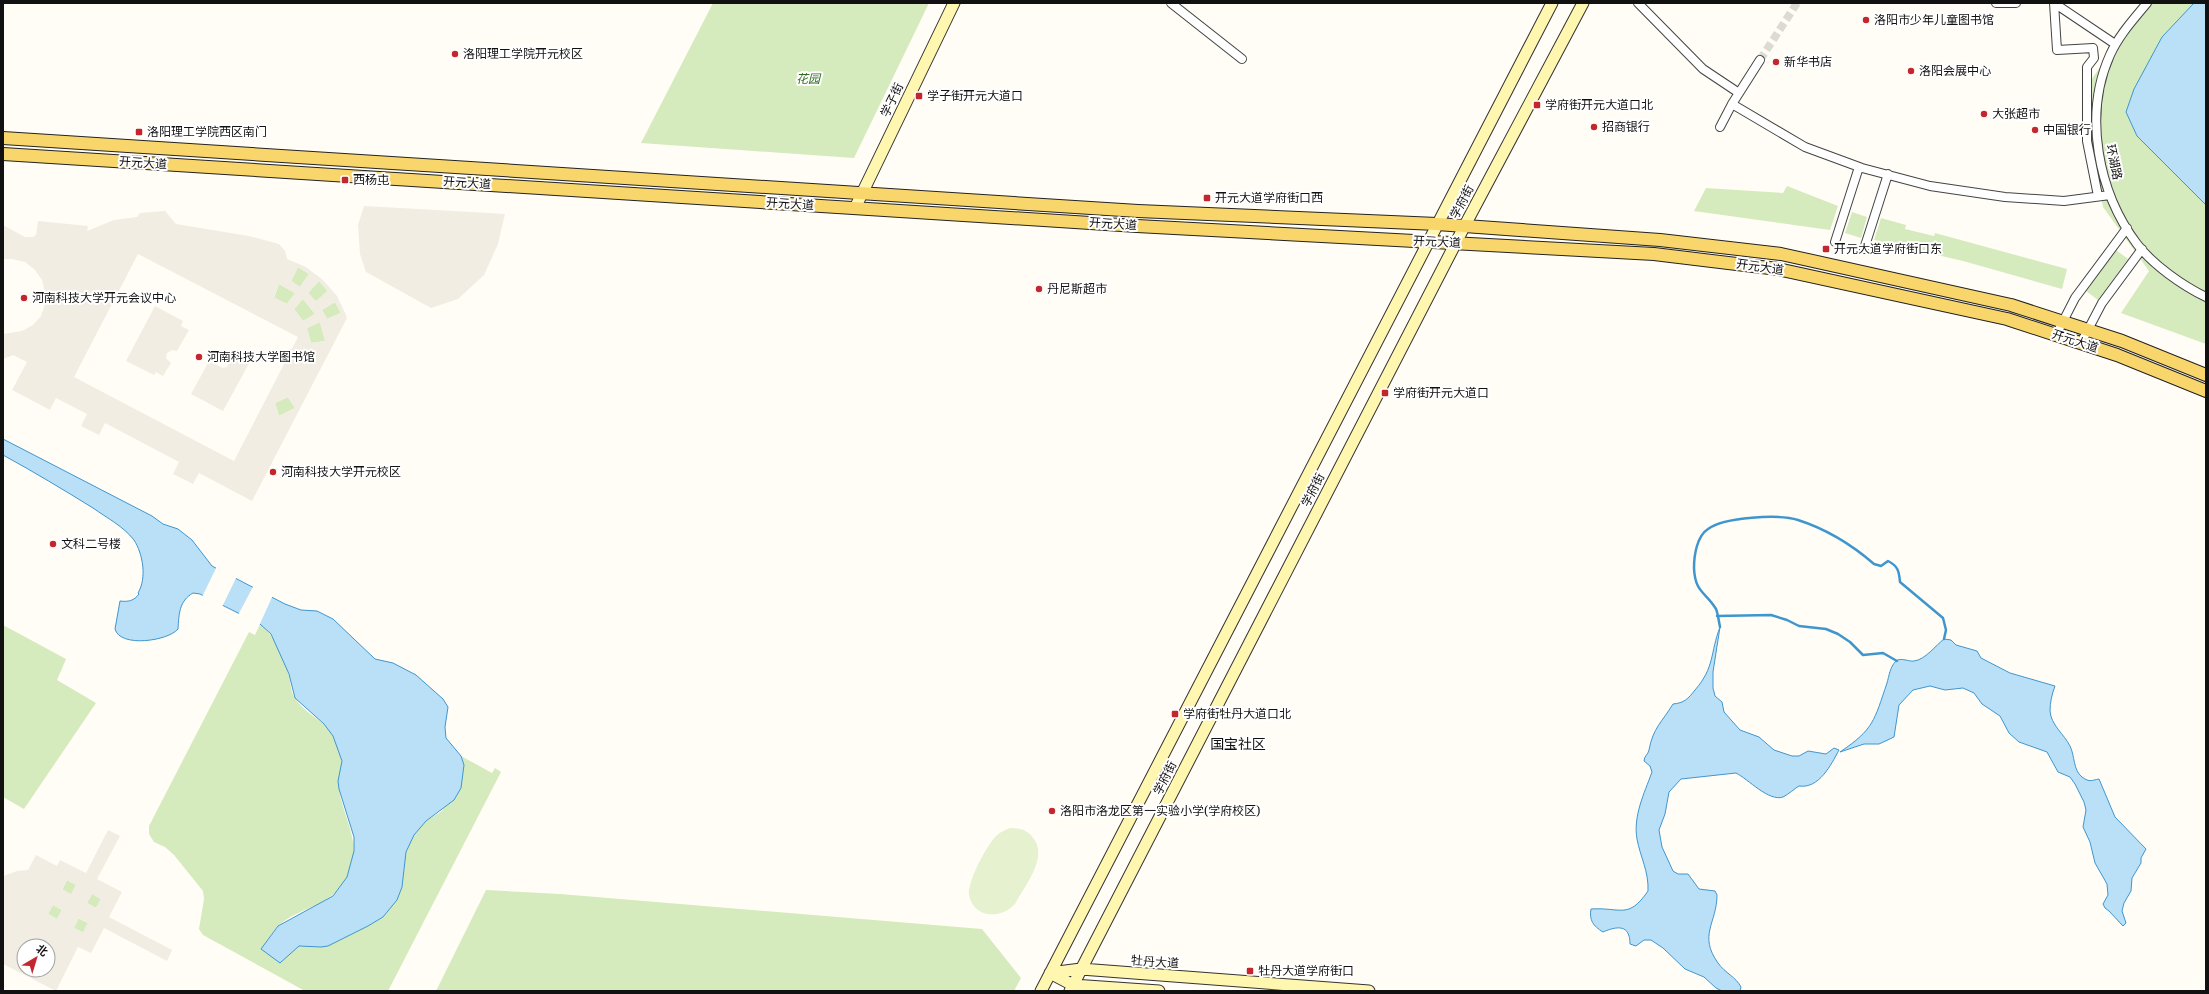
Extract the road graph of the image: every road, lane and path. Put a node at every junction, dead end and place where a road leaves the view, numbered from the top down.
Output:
1 (950, 3) edge
2 (954, 3) edge
3 (1171, 3) edge
4 (1552, 3) edge
5 (1582, 3) edge
6 (1638, 3) edge
7 (1996, 3) edge
8 (2016, 3) edge
9 (2054, 3) edge
10 (2147, 3) edge
11 (2115, 44) junction
12 (1242, 59) dead end
13 (1760, 60) tunnel mouth
14 (1739, 93) junction
15 (1732, 104) junction
16 (1720, 127) dead end
17 (3, 138) edge
18 (3, 154) edge
19 (1859, 167) junction
20 (1888, 174) junction
21 (860, 193) junction
22 (2110, 195) junction
23 (2098, 196) junction
24 (854, 208) junction
25 (1437, 224) junction
26 (1464, 227) junction
27 (2127, 228) junction
28 (1428, 241) junction
29 (1836, 242) dead end
30 (1456, 243) junction
31 (1864, 249) dead end
32 (2142, 249) junction
33 (2206, 297) edge
34 (2063, 322) junction
35 (2088, 330) junction
36 (2056, 335) junction
37 (2081, 343) junction
38 (2206, 375) edge
39 (2206, 391) edge
40 (1081, 969) junction
41 (1050, 973) junction
42 (1072, 988) edge
43 (1041, 991) edge
44 (1159, 991) edge
45 (1369, 991) edge

1 - 21 main road, 学子街
2 - 21 main road, 学子街
3 - 12 street
4 - 25 main road, 学府街
5 - 26 main road, 学府街
6 - 14 street
7 - 8 street
9 - 11 street
9 - 23 street
10 - 11 street, 环湖路
11 - 22 street, 环湖路
13 - 14 street
14 - 15 street
15 - 16 street
15 - 19 street
17 - 21 main road, 开元大道
18 - 24 main road, 开元大道
19 - 20 street
19 - 29 street
20 - 23 street
20 - 31 street
21 - 24 main road, 学子街
21 - 25 main road, 开元大道
22 - 23 street
22 - 27 street, 环湖路
24 - 28 main road, 开元大道
25 - 26 main road, 开元大道
25 - 28 main road, 学府街
26 - 30 main road, 学府街
26 - 34 main road, 开元大道
27 - 32 street, 环湖路
27 - 34 street
28 - 30 main road, 开元大道
28 - 41 main road, 学府街
30 - 36 main road, 开元大道
30 - 40 main road, 学府街
32 - 33 street, 环湖路
32 - 35 street
34 - 35 main road, 开元大道
34 - 36 street
35 - 37 street
35 - 38 main road, 开元大道
36 - 37 main road, 开元大道
37 - 39 main road, 开元大道
40 - 41 main road, 牡丹大道
40 - 42 main road, 学府街
40 - 45 main road, 牡丹大道
41 - 42 main road
41 - 43 main road, 学府街
42 - 44 main road

